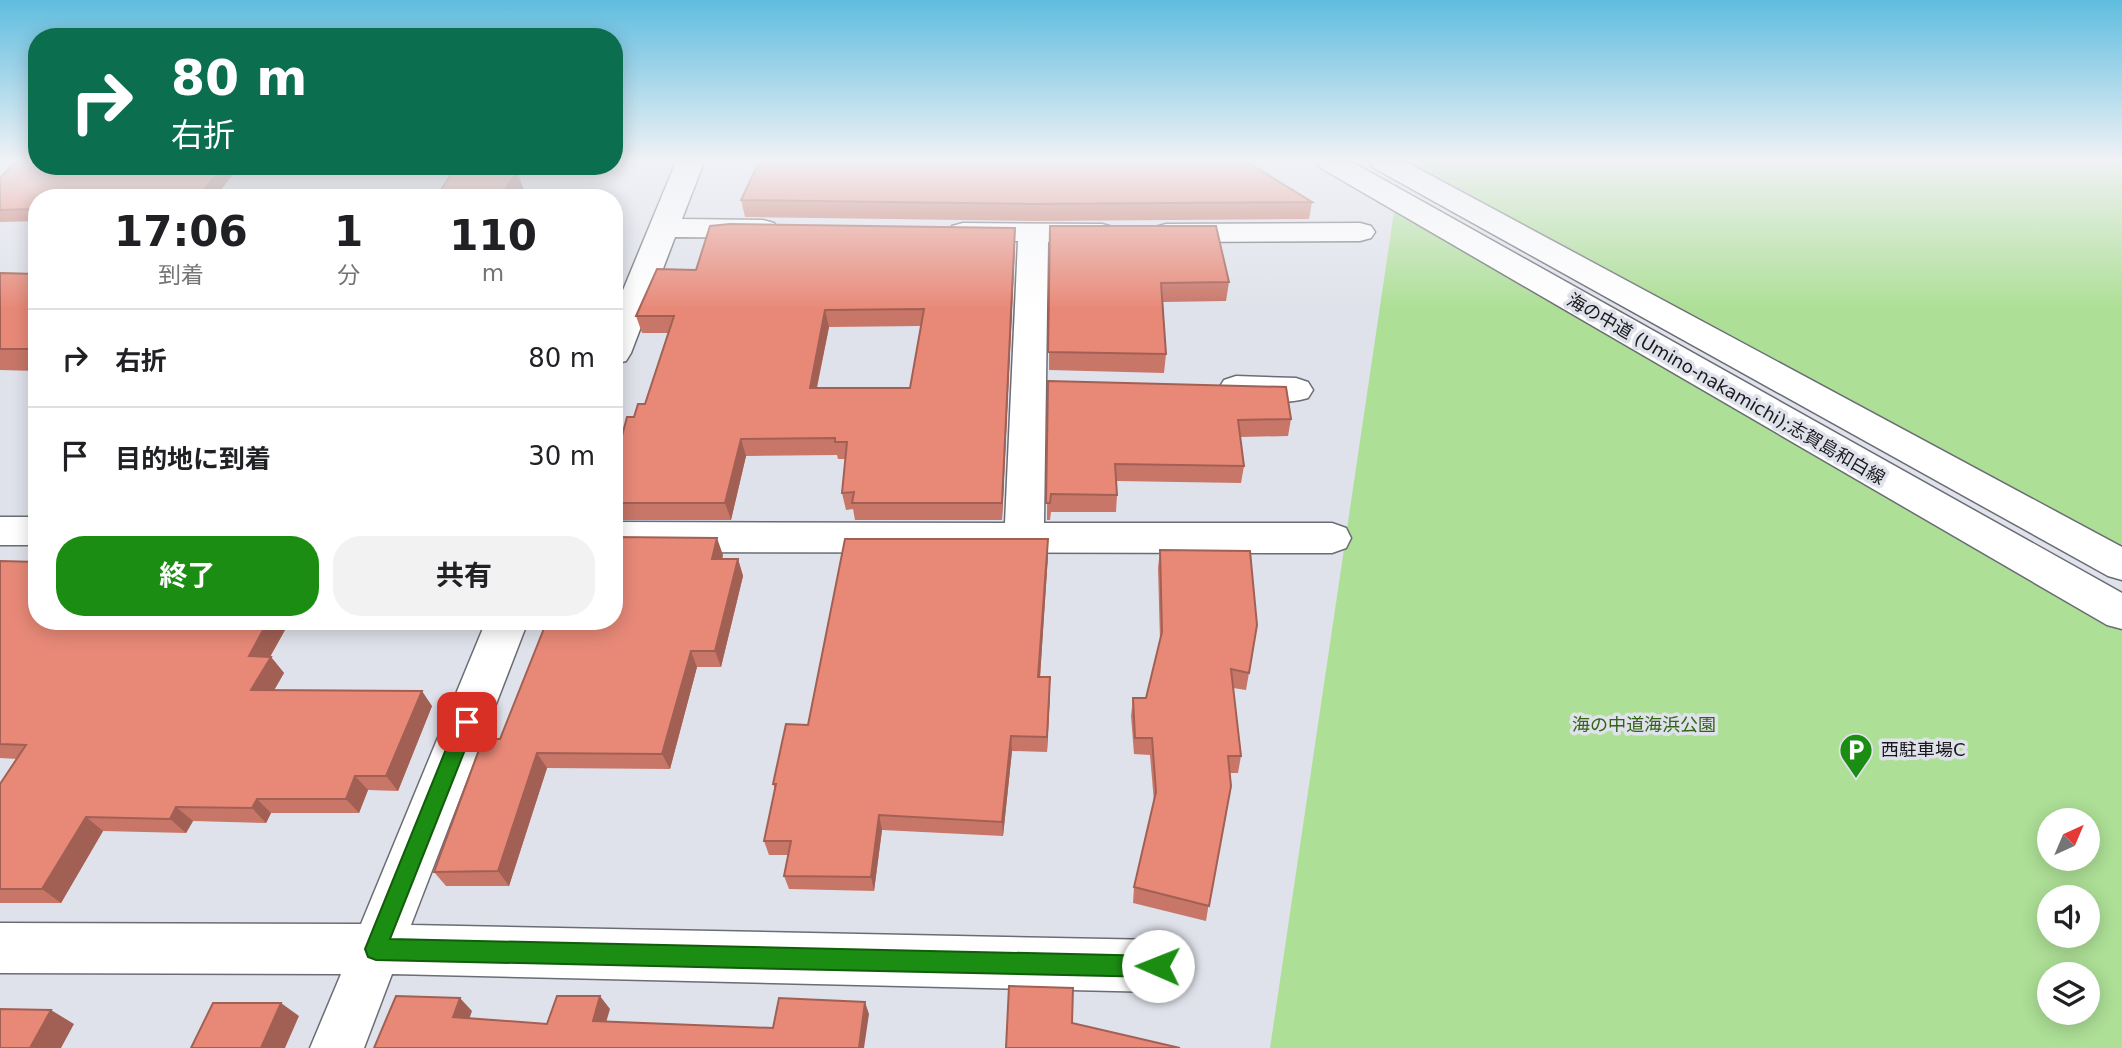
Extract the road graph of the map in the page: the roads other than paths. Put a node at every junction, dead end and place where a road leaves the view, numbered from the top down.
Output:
1 (671, 211) edge
2 (1417, 211) edge
3 (1474, 211) edge
4 (664, 228) junction
5 (787, 230) edge
6 (937, 232) edge
7 (1360, 232) dead end
8 (1033, 233) junction
9 (623, 330) edge
10 (1202, 388) edge
11 (1296, 390) dead end
12 (0, 531) edge
13 (28, 531) edge
14 (623, 537) edge
15 (1024, 538) junction
16 (1332, 538) dead end
17 (2122, 565) edge
18 (2122, 613) edge
19 (503, 630) edge
20 (0, 948) edge
21 (376, 949) junction
22 (1158, 966) dead end
23 (337, 1048) edge

1 - 4 street
2 - 18 street, 海の中道 (Umino-nakamichi);志賀島和白線
3 - 17 street, 海の中道 (Umino-nakamichi);志賀島和白線
4 - 5 street
4 - 9 street
6 - 8 street
7 - 8 street
8 - 15 street
10 - 11 street
12 - 13 street
14 - 15 street
15 - 16 street
19 - 21 street
20 - 21 street
21 - 22 street
21 - 23 street

